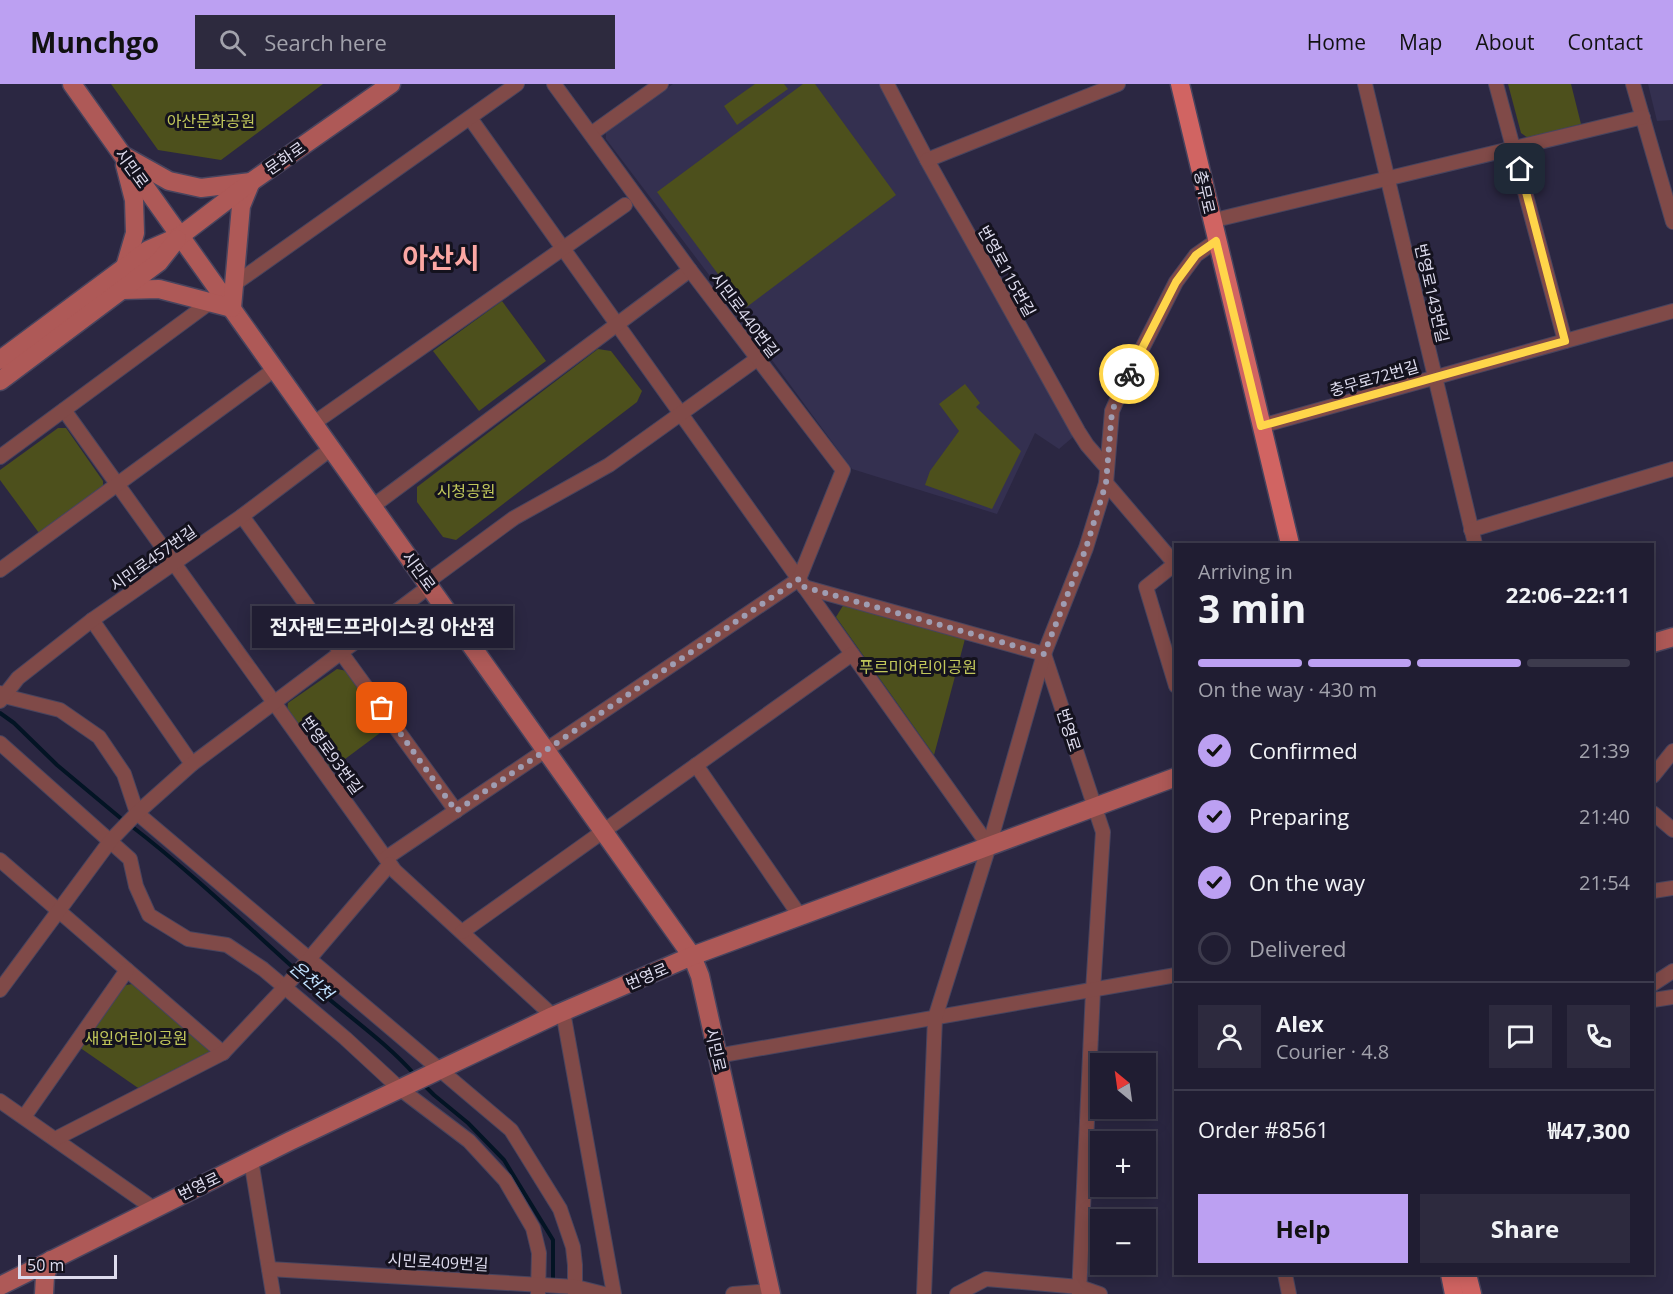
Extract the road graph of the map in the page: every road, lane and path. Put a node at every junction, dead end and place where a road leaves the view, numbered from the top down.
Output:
1 (72, 84) edge
2 (391, 84) edge
3 (518, 84) edge
4 (554, 84) edge
5 (661, 84) edge
6 (887, 84) edge
7 (1118, 84) edge
8 (1180, 84) edge
9 (1365, 84) edge
10 (1496, 84) edge
11 (1633, 84) edge
12 (1643, 117) junction
13 (470, 118) junction
14 (591, 134) junction
15 (1515, 147) junction
16 (122, 155) junction
17 (927, 160) junction
18 (1666, 174) edge
19 (1388, 178) junction
20 (251, 182) junction
21 (625, 205) dead end
22 (1211, 221) junction
23 (1673, 222) edge
24 (180, 236) junction
25 (1216, 241) junction
26 (562, 247) junction
27 (125, 267) junction
28 (690, 270) junction
29 (233, 285) junction
30 (122, 290) junction
31 (209, 303) junction
32 (232, 308) junction
33 (1673, 311) edge
34 (617, 324) junction
35 (1565, 341) junction
36 (758, 359) junction
37 (0, 360) edge
38 (275, 369) junction
39 (1435, 378) junction
40 (0, 381) edge
41 (64, 410) junction
42 (681, 414) junction
43 (314, 423) junction
44 (1261, 426) junction
45 (332, 448) junction
46 (0, 457) edge
47 (1107, 468) junction
48 (1673, 469) edge
49 (1106, 483) junction
50 (116, 484) junction
51 (373, 506) junction
52 (242, 516) junction
53 (1471, 530) junction
54 (1290, 543) edge
55 (1475, 543) edge
56 (174, 564) junction
57 (1174, 564) edge
58 (1174, 566) edge
59 (0, 570) edge
60 (802, 583) junction
61 (428, 584) junction
62 (92, 620) junction
63 (1673, 637) edge
64 (1654, 643) edge
65 (342, 653) junction
66 (852, 654) junction
67 (1044, 654) junction
68 (1174, 679) edge
69 (1, 697) edge
70 (274, 703) junction
71 (0, 743) edge
72 (546, 750) junction
73 (1673, 751) edge
74 (192, 764) junction
75 (696, 765) junction
76 (1654, 775) edge
77 (1174, 778) edge
78 (1095, 806) junction
79 (456, 811) junction
80 (137, 813) junction
81 (1654, 814) edge
82 (1673, 830) edge
83 (604, 831) junction
84 (111, 840) junction
85 (989, 846) junction
86 (0, 860) edge
87 (388, 861) junction
88 (1673, 888) edge
89 (1654, 891) edge
90 (59, 911) junction
91 (800, 916) junction
92 (462, 932) junction
93 (692, 956) junction
94 (309, 959) junction
95 (127, 970) junction
96 (1673, 971) edge
97 (1174, 975) edge
98 (1654, 983) edge
99 (286, 986) junction
100 (0, 990) edge
101 (1093, 991) junction
102 (1673, 997) edge
103 (1654, 1000) edge
104 (558, 1014) junction
105 (935, 1018) junction
106 (223, 1053) junction
107 (717, 1056) junction
108 (440, 1069) junction
109 (399, 1088) junction
110 (0, 1101) edge
111 (24, 1117) junction
112 (55, 1139) junction
113 (250, 1160) junction
114 (153, 1208) junction
115 (51, 1260) junction
116 (269, 1269) junction
117 (1285, 1275) edge
118 (1450, 1275) edge
119 (1467, 1275) edge
120 (4, 1287) edge
121 (539, 1290) edge
122 (575, 1291) edge
123 (1079, 1291) edge
124 (770, 1292) edge
125 (965, 1292) edge
126 (44, 1294) edge
127 (273, 1294) edge
128 (603, 1294) edge
129 (614, 1294) edge
130 (733, 1294) edge
131 (924, 1294) edge
132 (1100, 1294) edge
133 (1289, 1294) edge
134 (1454, 1294) edge
135 (1472, 1294) edge

1 - 16 main road, 시민로
2 - 20 main road, 문화로
3 - 13 street
4 - 14 street, 시민로440번길
5 - 14 street
6 - 17 street, 번영로115번길
7 - 17 street
8 - 22 main road, 충무로
9 - 19 street, 번영로143번길
10 - 15 street
11 - 12 street
12 - 15 street
12 - 18 street
13 - 26 street
13 - 29 street
14 - 28 street, 시민로440번길
15 - 19 street
15 - 35 street
16 - 20 main road
16 - 24 main road, 시민로
16 - 27 main road
17 - 47 street, 번영로115번길
18 - 23 street
19 - 22 street
19 - 39 street, 번영로143번길
20 - 24 main road, 문화로
20 - 29 main road
21 - 26 street
22 - 25 main road, 충무로
24 - 27 main road, 문화로
24 - 30 main road, 문화로
24 - 32 main road, 시민로
25 - 44 main road, 충무로
25 - 47 street
26 - 34 street
26 - 43 street
27 - 37 main road, 문화로
28 - 34 street
28 - 36 street, 시민로440번길
29 - 32 main road
30 - 31 main road
30 - 40 main road, 문화로
31 - 32 main road
31 - 41 street
32 - 38 main road, 시민로
33 - 35 street, 충무로72번길
34 - 42 street
34 - 51 street
35 - 39 street, 충무로72번길
36 - 42 street
36 - 60 street, 시민로440번길
38 - 43 main road, 시민로
38 - 50 street
39 - 44 street, 충무로72번길
39 - 53 street, 번영로143번길
41 - 46 street
41 - 50 street, 번영로93번길
42 - 60 street
42 - 61 street
43 - 45 main road, 시민로
44 - 54 main road, 충무로
45 - 51 main road, 시민로
45 - 52 street, 시민로457번길
47 - 49 street
48 - 53 street
49 - 57 street
49 - 67 street
50 - 56 street, 번영로93번길
50 - 59 street
51 - 61 main road, 시민로
52 - 56 street, 시민로457번길
52 - 65 street
53 - 55 street, 번영로143번길
56 - 62 street, 시민로457번길
56 - 70 street, 번영로93번길
58 - 68 street
60 - 66 street
60 - 67 street
60 - 72 street
61 - 65 street
61 - 72 main road, 시민로
62 - 69 street, 시민로457번길
62 - 74 street
63 - 64 main road
65 - 70 street
65 - 79 street
66 - 75 street
66 - 85 street
67 - 78 street, 번영로
67 - 85 street
69 - 80 street
70 - 74 street
70 - 87 street, 번영로93번길
71 - 84 street
72 - 79 street
72 - 83 main road, 시민로
73 - 76 street
74 - 80 street
75 - 83 street
75 - 91 street
77 - 78 main road, 번영로
78 - 85 main road, 번영로
78 - 101 street
79 - 87 street
80 - 84 street
80 - 94 street
81 - 82 street
83 - 92 street
83 - 93 main road, 시민로
84 - 90 street
84 - 99 street
85 - 91 main road, 번영로
85 - 105 street
86 - 90 street
87 - 92 street, 번영로93번길
87 - 94 street
88 - 89 street
90 - 95 street
90 - 100 street
91 - 93 main road, 번영로
92 - 104 street, 번영로93번길
93 - 104 main road, 번영로
93 - 107 main road, 시민로
94 - 99 street
94 - 108 street
95 - 106 street
95 - 111 street
96 - 98 street
97 - 101 street
99 - 106 street
99 - 109 street
101 - 105 street
101 - 123 street
102 - 103 street
104 - 108 main road, 번영로
104 - 129 street
105 - 107 street
105 - 131 street
106 - 112 street
107 - 124 main road, 시민로
108 - 109 main road, 번영로
108 - 122 street
109 - 113 main road, 번영로
109 - 121 street
110 - 111 street
111 - 112 street
112 - 114 street
113 - 114 main road, 번영로
113 - 116 street
114 - 115 main road, 번영로
115 - 120 main road, 번영로
115 - 126 main road
116 - 121 street, 시민로409번길
116 - 127 street
117 - 133 street
118 - 134 main road
119 - 135 main road
121 - 122 street, 시민로409번길
122 - 128 street, 시민로409번길
123 - 125 street
123 - 132 street
124 - 130 street

